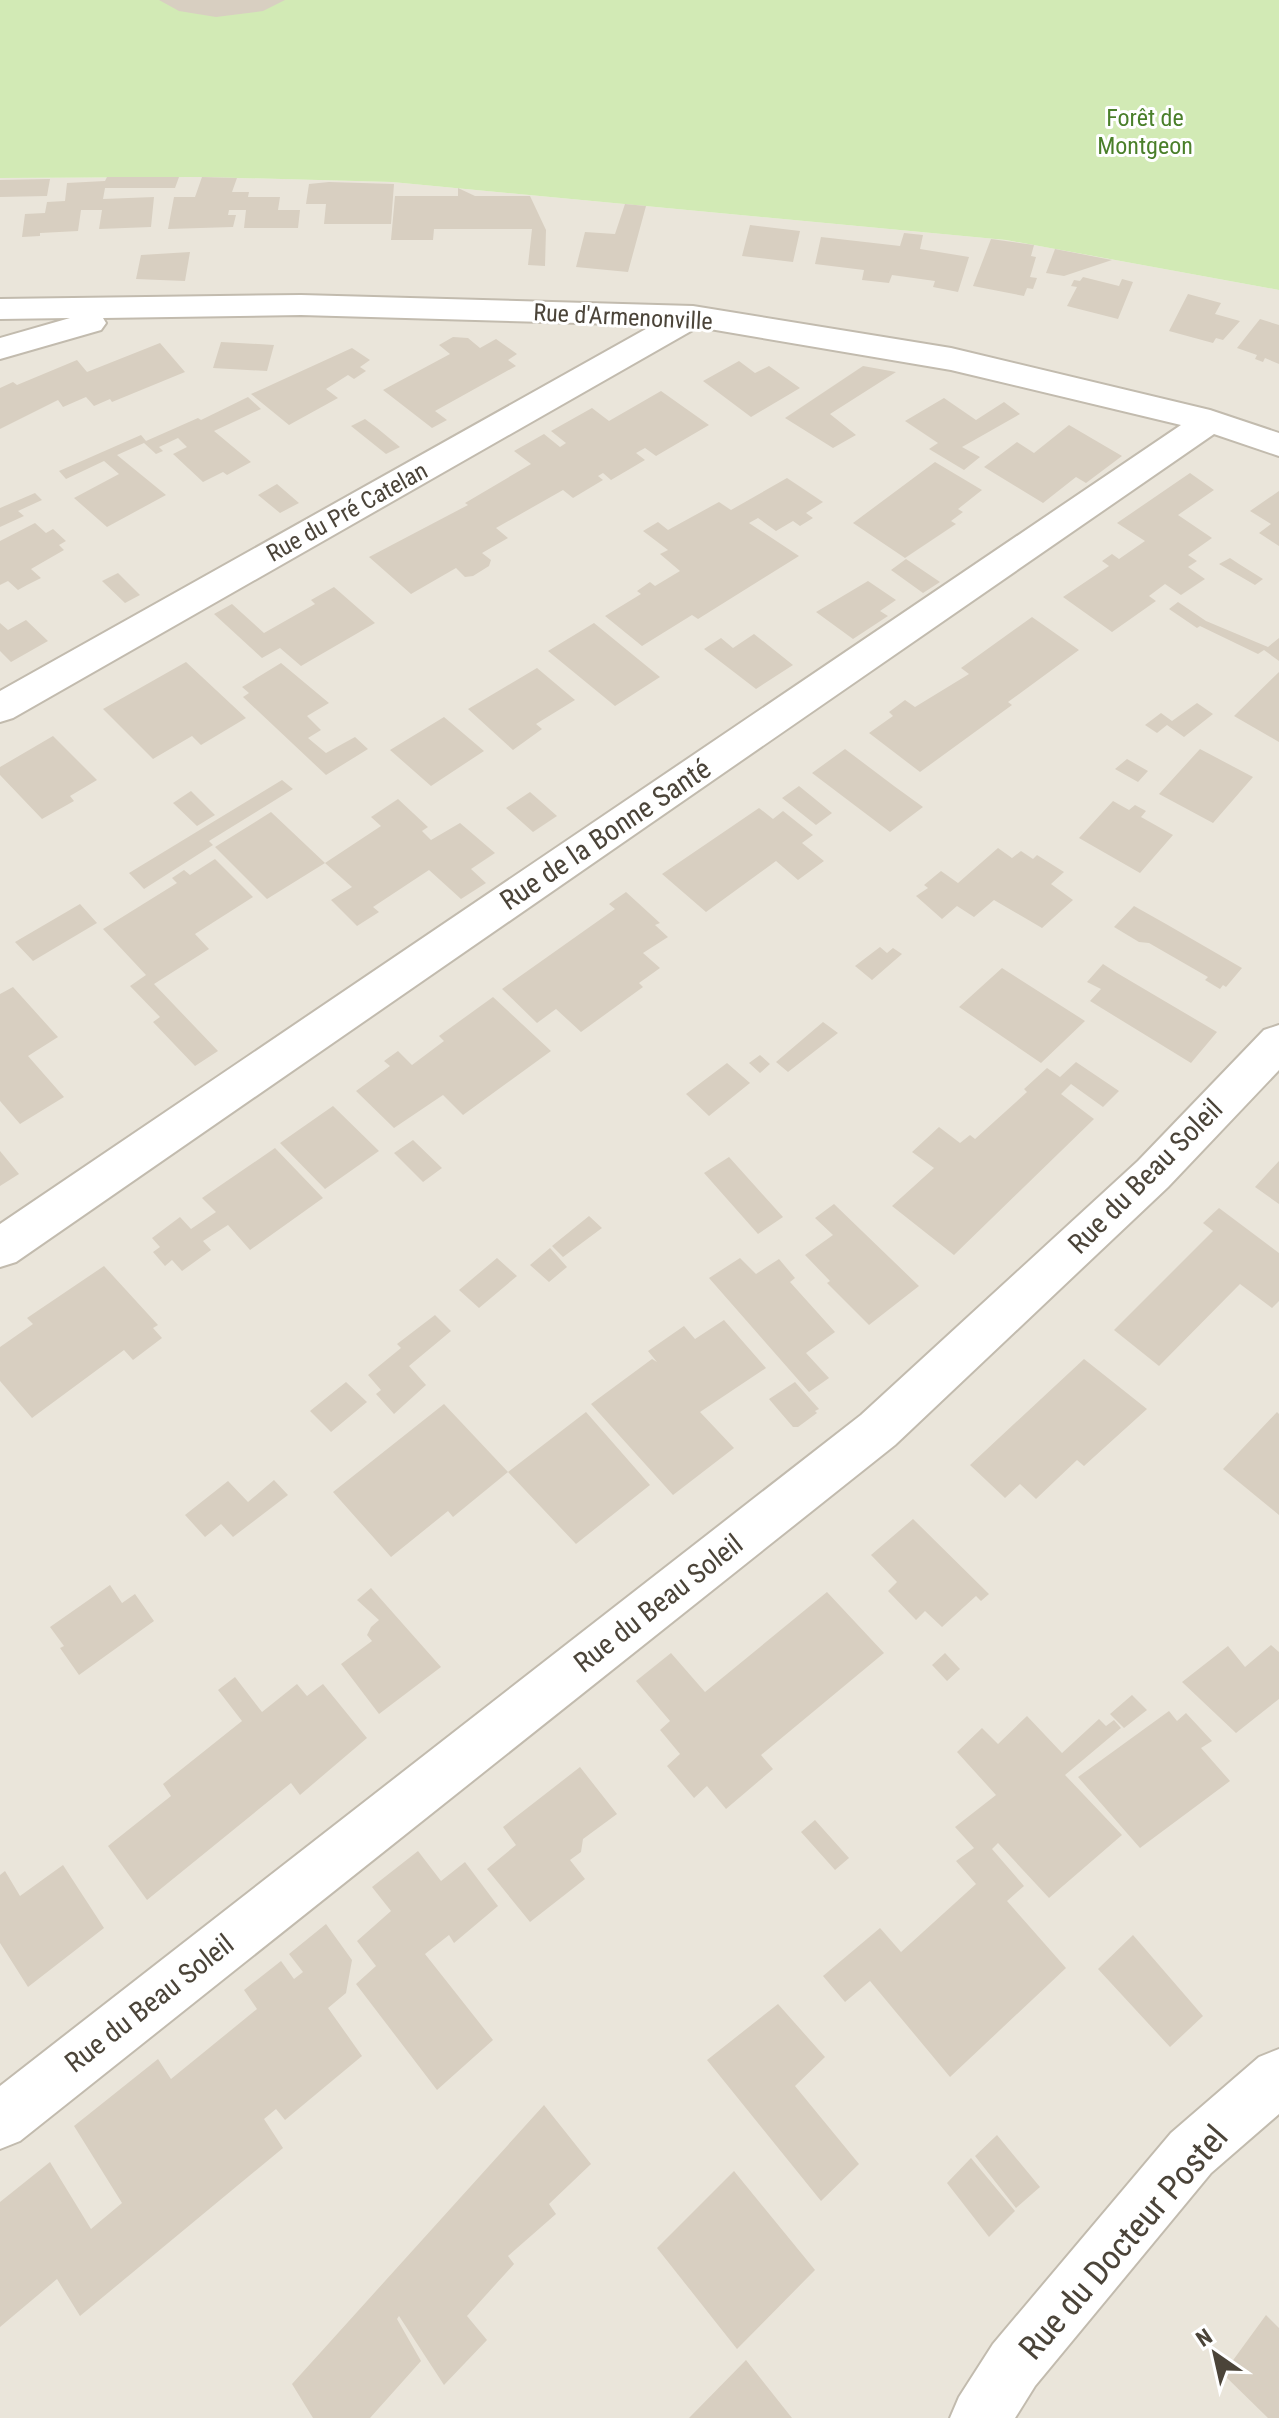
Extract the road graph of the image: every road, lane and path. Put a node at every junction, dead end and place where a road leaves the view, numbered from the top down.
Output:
1 (142, 307) junction
2 (0, 309) edge
3 (693, 316) junction
4 (0, 349) edge
5 (1210, 421) junction
6 (1279, 445) edge
7 (0, 708) edge
8 (1279, 1042) edge
9 (0, 1248) edge
10 (1279, 2077) edge
11 (0, 2121) edge
12 (980, 2418) edge

1 - 2 street, Rue d'Armenonville
1 - 3 street, Rue d'Armenonville
1 - 4 street
3 - 5 street, Rue d'Armenonville
3 - 7 street, Rue du Pré Catelan
5 - 6 street, Rue d'Armenonville
5 - 9 street, Rue de la Bonne Santé
8 - 11 street, Rue du Beau Soleil
10 - 12 street, Rue du Docteur Postel

